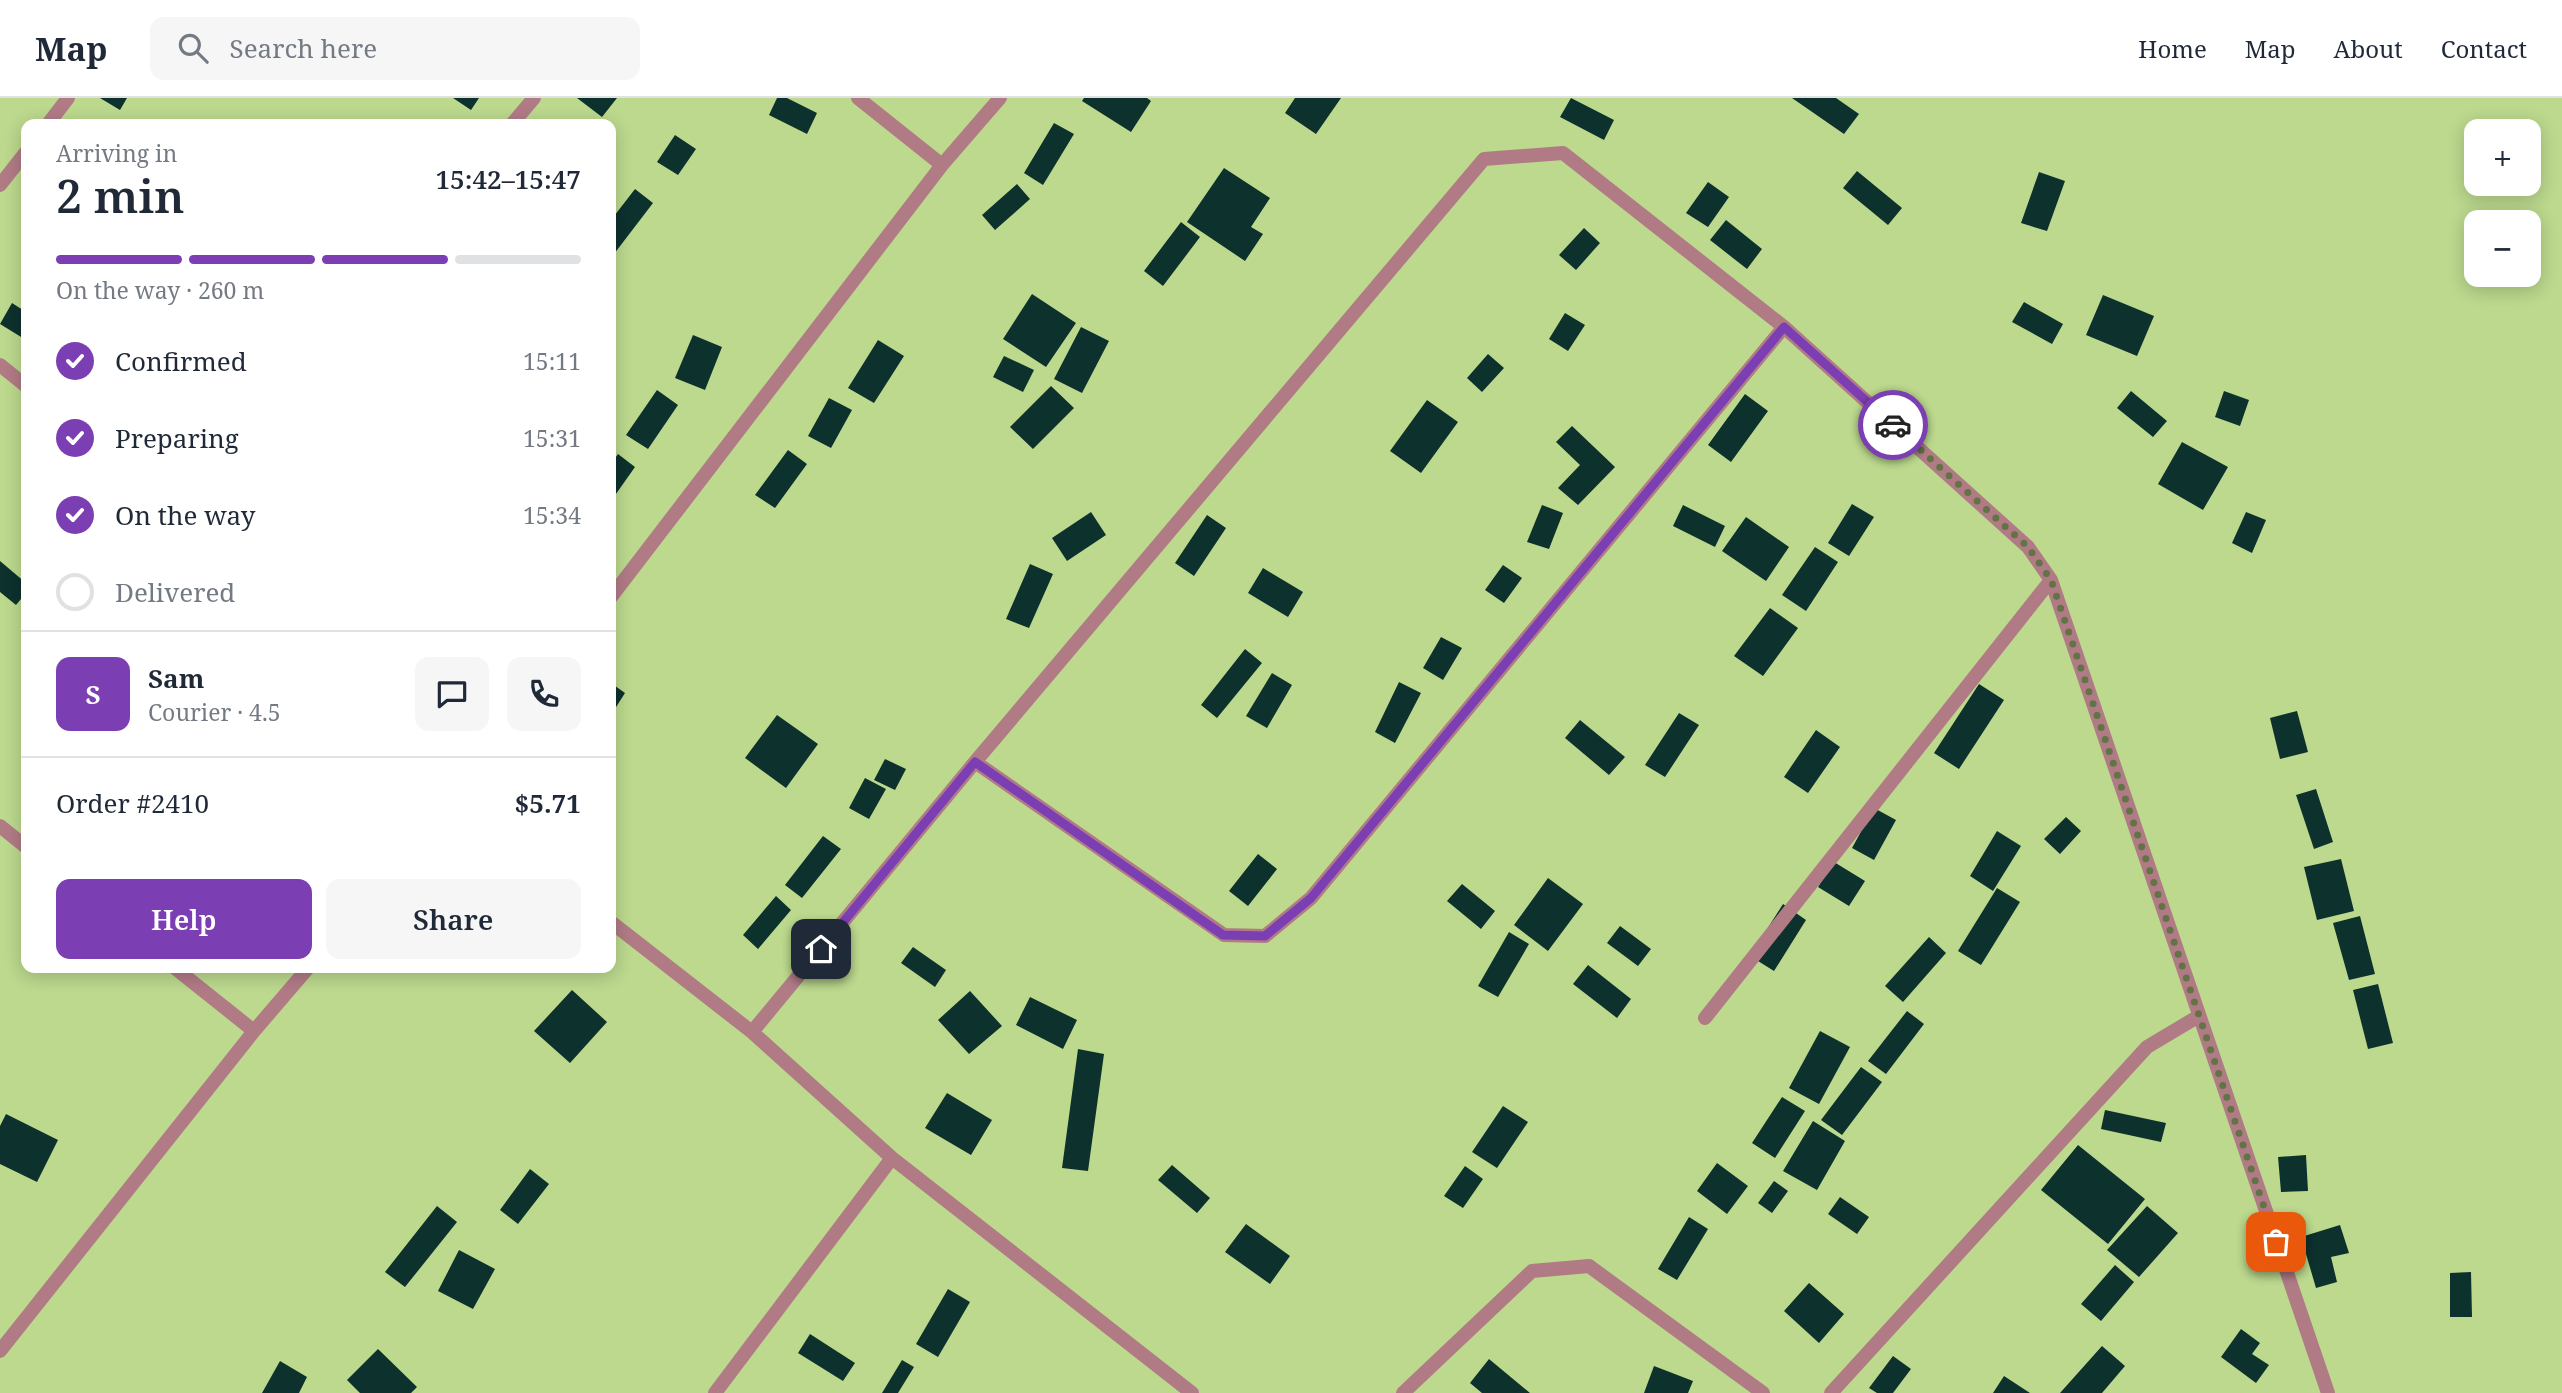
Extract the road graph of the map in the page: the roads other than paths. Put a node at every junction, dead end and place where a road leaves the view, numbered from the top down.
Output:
1 (68, 98) edge
2 (534, 98) edge
3 (858, 98) edge
4 (1000, 98) edge
5 (52, 119) edge
6 (516, 119) edge
7 (21, 159) edge
8 (942, 165) junction
9 (0, 186) edge
10 (1784, 327) junction
11 (0, 365) edge
12 (21, 382) edge
13 (2051, 580) junction
14 (616, 590) edge
15 (975, 762) junction
16 (0, 826) edge
17 (21, 843) edge
18 (616, 926) edge
19 (181, 973) edge
20 (304, 973) edge
21 (2199, 1016) junction
22 (1705, 1018) dead end
23 (254, 1031) junction
24 (752, 1031) junction
25 (892, 1158) junction
26 (0, 1351) edge
27 (715, 1393) edge
28 (1192, 1393) edge
29 (1402, 1393) edge
30 (1763, 1393) edge
31 (1831, 1393) edge
32 (2328, 1393) edge

1 - 5 street
2 - 6 street
3 - 8 street
4 - 8 street
7 - 9 street
8 - 14 street
10 - 13 street
10 - 15 street
10 - 15 street
11 - 12 street
13 - 21 street
13 - 22 street
15 - 24 street
16 - 17 street
18 - 24 street
19 - 23 street
20 - 23 street
21 - 31 street
21 - 32 street
23 - 26 street
24 - 25 street
25 - 27 street
25 - 28 street
29 - 30 street

